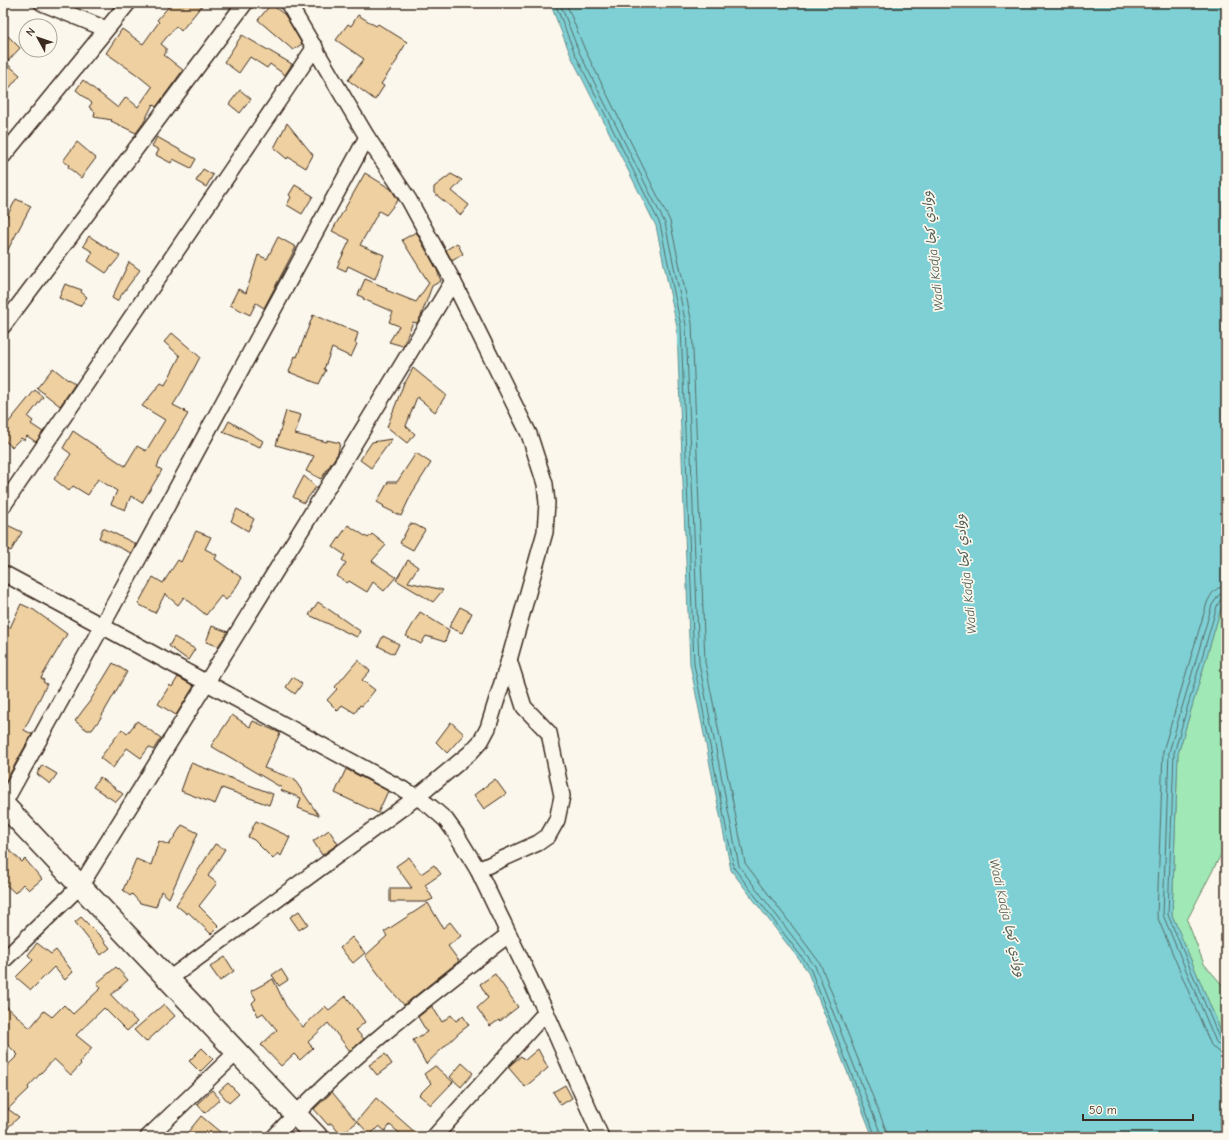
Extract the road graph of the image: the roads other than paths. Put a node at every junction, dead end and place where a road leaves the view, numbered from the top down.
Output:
1 (128, 3) edge
2 (245, 3) edge
3 (288, 3) edge
4 (45, 4) edge
5 (106, 29) junction
6 (315, 47) junction
7 (367, 137) junction
8 (3, 156) edge
9 (453, 281) junction
10 (3, 326) edge
11 (3, 506) edge
12 (3, 574) edge
13 (102, 626) junction
14 (509, 660) junction
15 (207, 683) junction
16 (417, 797) junction
17 (3, 805) edge
18 (478, 870) junction
19 (80, 885) junction
20 (508, 935) junction
21 (3, 961) edge
22 (169, 979) junction
23 (546, 1012) junction
24 (237, 1052) junction
25 (295, 1114) junction
26 (600, 1136) edge
27 (148, 1137) edge
28 (274, 1137) edge
29 (317, 1137) edge
30 (434, 1137) edge

1 - 5 street
2 - 10 street
3 - 6 street
4 - 5 street
5 - 8 street
6 - 7 street
6 - 11 street
7 - 9 street
7 - 13 street
9 - 14 street
9 - 15 street
12 - 13 street
13 - 15 street
13 - 17 street
14 - 16 street
14 - 18 street
15 - 16 street
15 - 19 street
16 - 18 street
16 - 22 street
17 - 19 street
18 - 20 street
19 - 21 street
19 - 22 street
20 - 23 street
20 - 25 street
22 - 24 street
23 - 26 street
23 - 30 street
24 - 25 street
24 - 27 street
25 - 28 street
25 - 29 street

